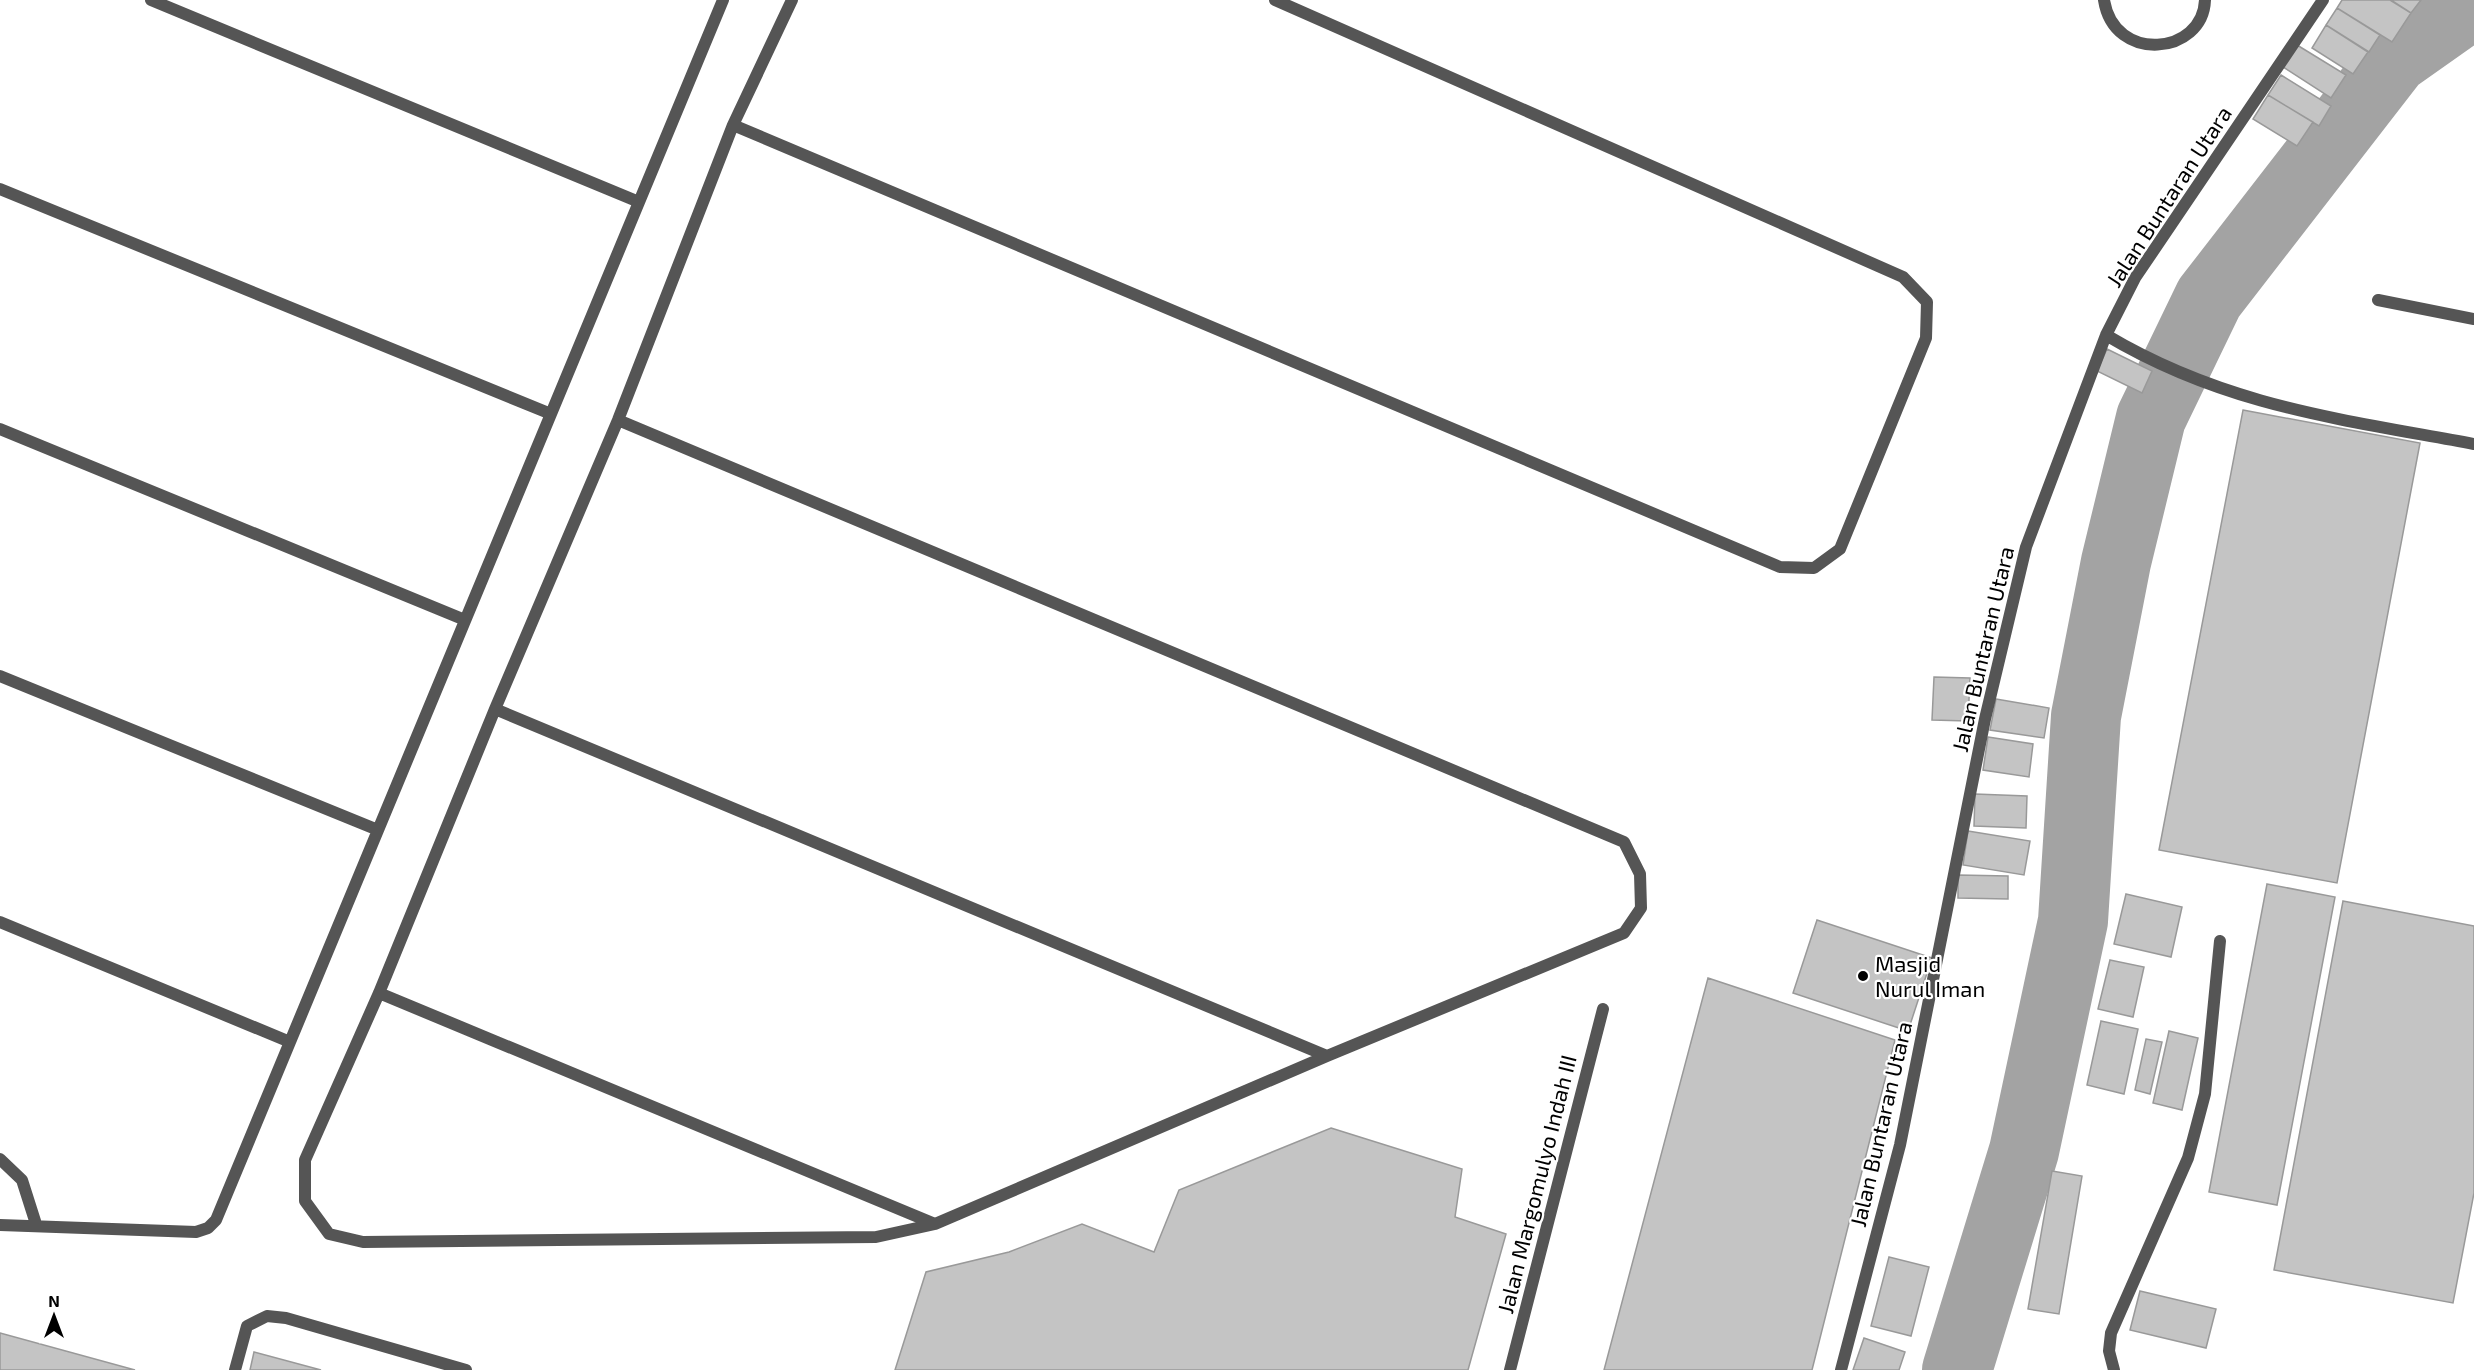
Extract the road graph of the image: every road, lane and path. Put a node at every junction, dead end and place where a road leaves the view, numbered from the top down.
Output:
1 (150, 0) edge
2 (723, 0) edge
3 (792, 0) edge
4 (1275, 0) edge
5 (2104, 0) edge
6 (2205, 0) edge
7 (2323, 0) edge
8 (733, 125) junction
9 (0, 189) edge
10 (639, 202) junction
11 (2378, 300) dead end
12 (2474, 319) edge
13 (2106, 334) junction
14 (551, 414) junction
15 (618, 420) junction
16 (0, 429) edge
17 (2474, 444) edge
18 (465, 620) junction
19 (0, 676) edge
20 (495, 709) junction
21 (378, 830) junction
22 (0, 922) edge
23 (2220, 941) dead end
24 (379, 993) junction
25 (1603, 1009) dead end
26 (290, 1042) junction
27 (1327, 1056) junction
28 (0, 1159) edge
29 (36, 1224) junction
30 (935, 1224) junction
31 (0, 1225) edge
32 (235, 1370) edge
33 (466, 1370) edge
34 (1510, 1370) edge
35 (1841, 1370) edge
36 (2114, 1370) edge

1 - 10 street
2 - 10 street
3 - 8 street
4 - 8 street
5 - 6 street
7 - 13 street, Jalan Buntaran Utara
8 - 15 street
9 - 14 street
10 - 14 street
11 - 12 street
13 - 17 street
13 - 35 street, Jalan Buntaran Utara
14 - 18 street
15 - 20 street
15 - 27 street
16 - 18 street
18 - 21 street
19 - 21 street
20 - 24 street
20 - 27 street
21 - 26 street
22 - 26 street
23 - 36 street
24 - 30 street
24 - 30 street
25 - 34 street, Jalan Margomulyo Indah III
26 - 29 street
27 - 30 street
28 - 29 street
29 - 31 street
32 - 33 street

